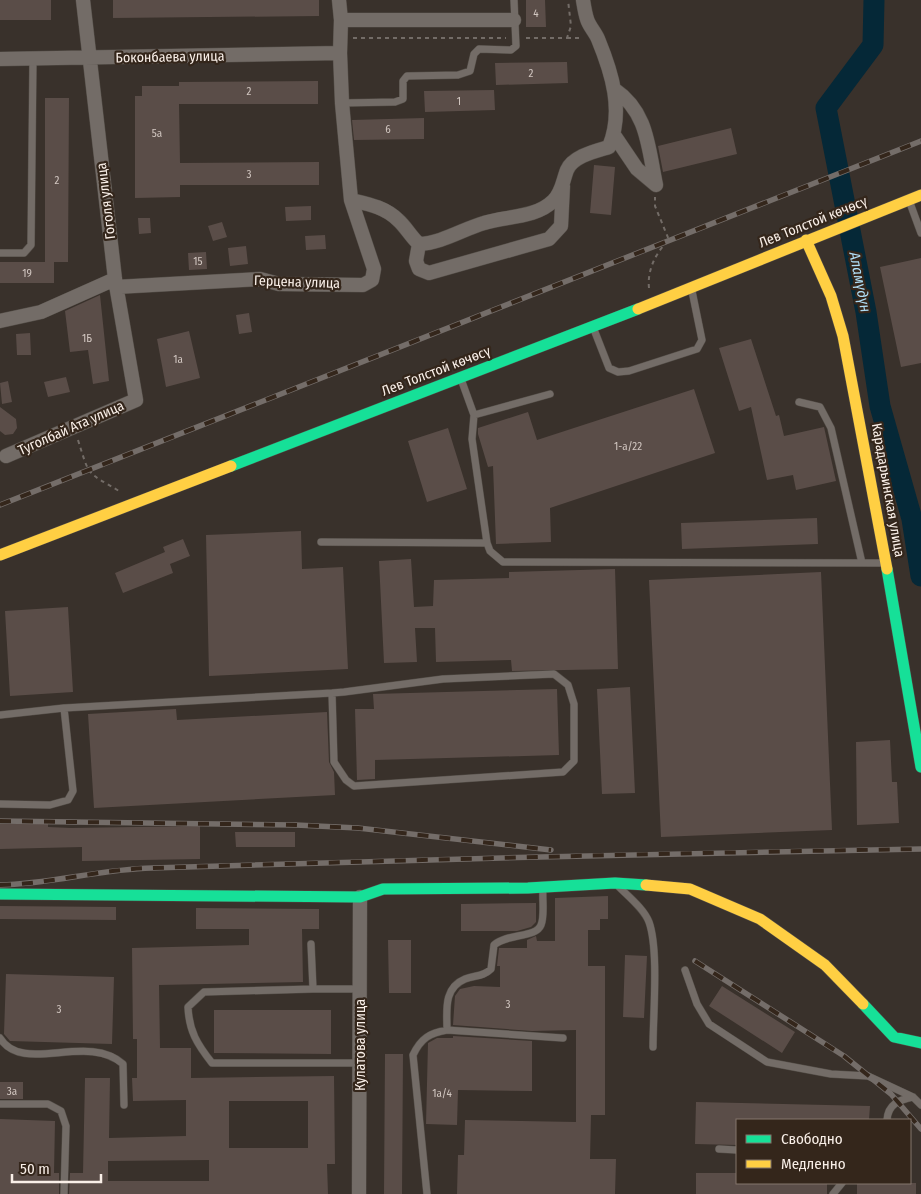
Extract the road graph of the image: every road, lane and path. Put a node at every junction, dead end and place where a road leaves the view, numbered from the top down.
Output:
1 (83, 0) edge
2 (339, 0) edge
3 (514, 0) edge
4 (568, 0) edge
5 (583, 0) edge
6 (341, 20) junction
7 (514, 20) junction
8 (341, 38) junction
9 (516, 38) junction
10 (340, 53) junction
11 (89, 58) junction
12 (0, 59) edge
13 (33, 59) junction
14 (614, 89) junction
15 (342, 103) junction
16 (614, 135) junction
17 (563, 185) junction
18 (656, 185) junction
19 (921, 195) edge
20 (351, 200) junction
21 (909, 200) junction
22 (921, 233) edge
23 (806, 240) junction
24 (419, 244) junction
25 (0, 253) edge
26 (115, 283) junction
27 (648, 285) dead end
28 (691, 288) junction
29 (0, 321) edge
30 (592, 326) junction
31 (461, 378) junction
32 (550, 394) dead end
33 (136, 400) joint
34 (799, 402) dead end
35 (474, 415) junction
36 (77, 438) dead end
37 (6, 456) dead end
38 (128, 507) junction
39 (321, 542) dead end
40 (487, 543) junction
41 (0, 555) edge
42 (862, 563) junction
43 (887, 564) junction
44 (332, 693) junction
45 (64, 708) junction
46 (0, 715) edge
47 (920, 752) edge
48 (921, 767) edge
49 (0, 804) edge
50 (615, 883) junction
51 (543, 886) junction
52 (0, 894) edge
53 (360, 896) junction
54 (311, 944) dead end
55 (685, 970) dead end
56 (313, 989) junction
57 (360, 990) junction
58 (447, 1030) junction
59 (0, 1038) edge
60 (563, 1038) dead end
61 (921, 1043) edge
62 (653, 1047) dead end
63 (360, 1063) junction
64 (913, 1097) junction
65 (0, 1104) edge
66 (921, 1104) edge
67 (124, 1105) dead end
68 (887, 1119) edge
69 (718, 1148) dead end
70 (736, 1150) edge
71 (841, 1184) edge
72 (64, 1194) edge
73 (359, 1194) edge
74 (427, 1194) edge
75 (833, 1194) edge

1 - 11 street, Гоголя улица
2 - 6 street, Герцена улица
3 - 7 lane
4 - 9 path
5 - 14 street
6 - 7 street
6 - 8 street, Герцена улица
7 - 9 lane
8 - 9 path
8 - 10 street, Герцена улица
9 - 15 lane
10 - 11 street, Боконбаева улица
10 - 15 street, Герцена улица
11 - 13 street, Боконбаева улица
11 - 26 street, Гоголя улица
12 - 13 street, Боконбаева улица
13 - 25 lane
14 - 16 street
14 - 18 street
15 - 20 street, Герцена улица
16 - 17 street
16 - 18 street
17 - 24 street
17 - 24 street
18 - 27 path
19 - 21 street, Лев Толстой көчөсү
20 - 24 street
20 - 26 street, Герцена улица
21 - 22 lane
21 - 23 street, Лев Толстой көчөсү
23 - 28 street, Лев Толстой көчөсү
23 - 43 street, Карадарьинская улица
26 - 29 street
26 - 33 street, Гоголя улица
28 - 30 street, Лев Толстой көчөсү
28 - 30 lane
30 - 31 street, Лев Толстой көчөсү
31 - 35 lane
31 - 38 street, Лев Толстой көчөсү
32 - 35 lane
33 - 37 street, Туголбай Ата улица
34 - 42 lane
35 - 40 lane
36 - 38 path
38 - 41 street, Лев Толстой көчөсү
39 - 40 lane
40 - 42 lane
42 - 43 lane
43 - 47 street, Карадарьинская улица
44 - 44 lane
44 - 45 lane
45 - 46 lane
45 - 49 lane
47 - 48 street, Карадарьинская улица
50 - 51 street
50 - 61 street
50 - 62 lane
51 - 53 street
51 - 58 lane
52 - 53 street
53 - 57 street, Кулатова улица
54 - 56 lane
55 - 64 lane
56 - 57 lane
56 - 63 lane
57 - 63 street, Кулатова улица
58 - 60 lane
58 - 74 lane
59 - 67 lane
63 - 73 street, Кулатова улица
64 - 66 lane
64 - 68 lane
65 - 72 lane
69 - 70 lane
71 - 75 lane

